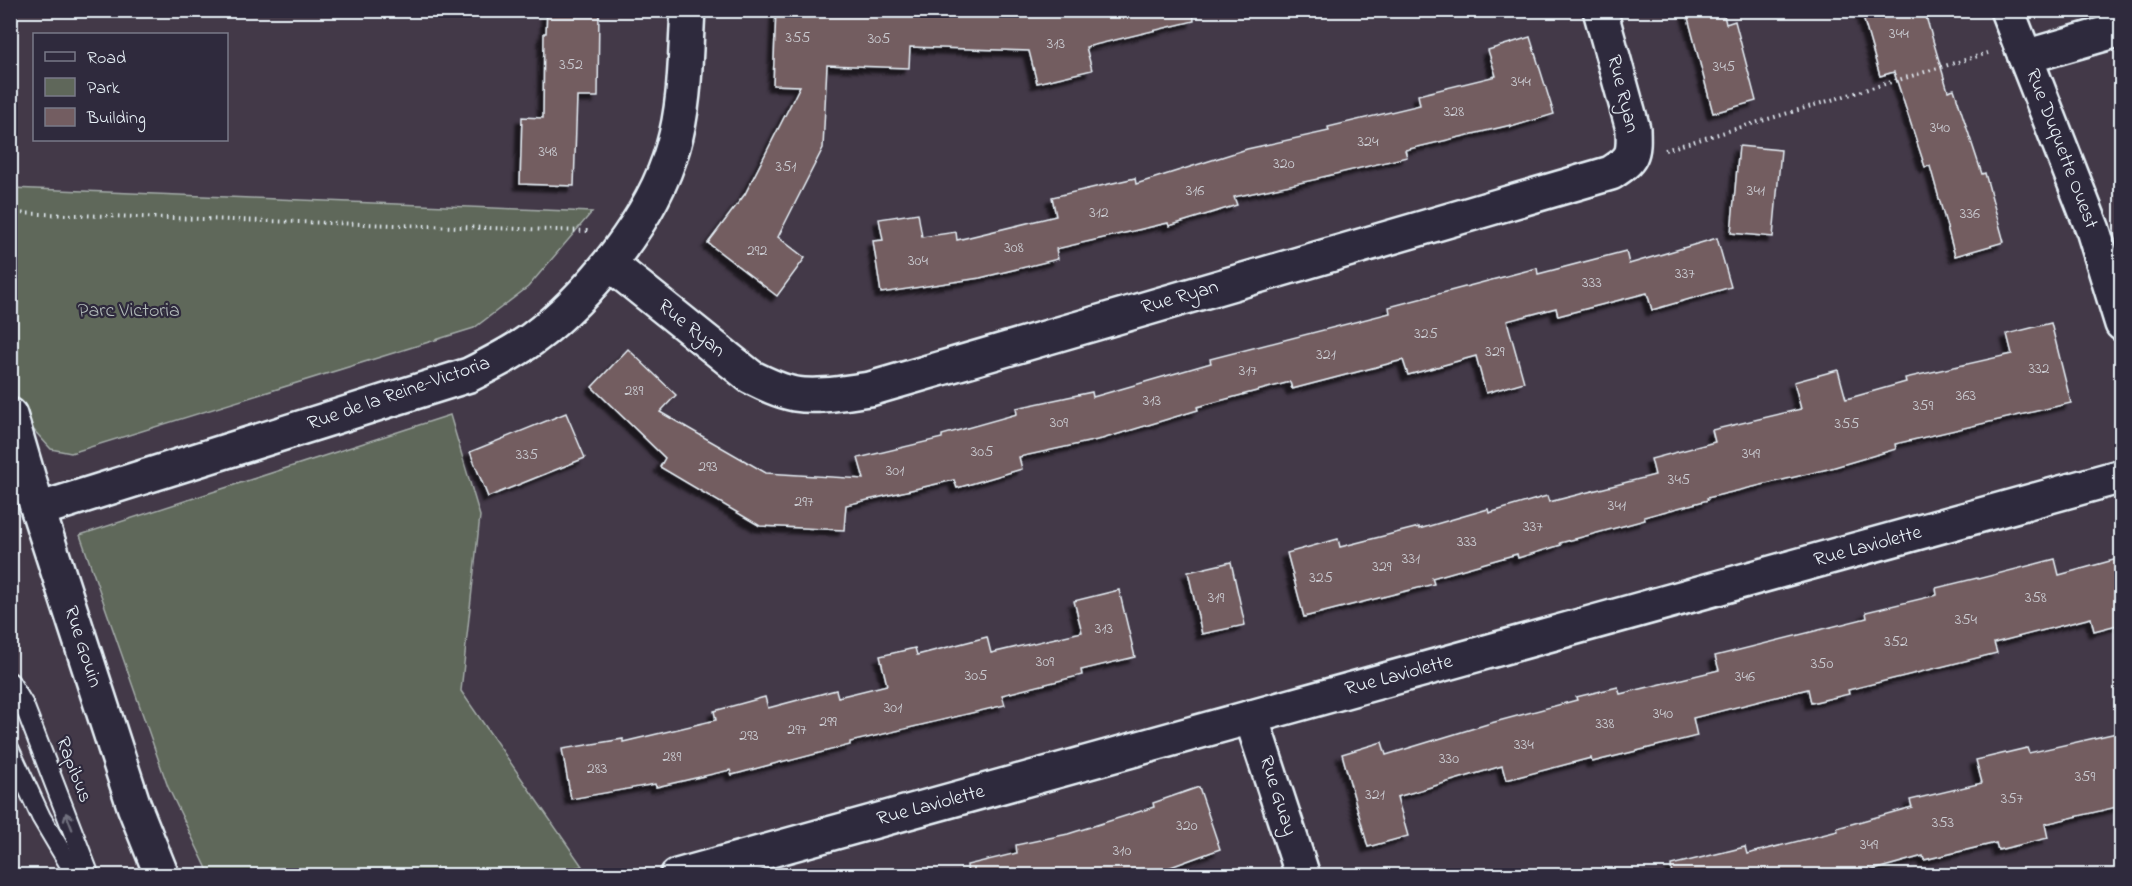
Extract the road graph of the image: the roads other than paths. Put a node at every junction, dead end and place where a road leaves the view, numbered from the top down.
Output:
1 (688, 10) edge
2 (1600, 10) edge
3 (2007, 10) edge
4 (2121, 29) edge
5 (2022, 51) junction
6 (616, 255) junction
7 (2121, 324) edge
8 (10, 415) edge
9 (2121, 477) edge
10 (38, 510) junction
11 (10, 682) edge
12 (1251, 717) junction
13 (10, 750) edge
14 (76, 876) edge
15 (90, 876) edge
16 (162, 876) edge
17 (677, 876) edge
18 (1303, 876) edge

1 - 6 street, Rue de la Reine-Victoria
2 - 6 street, Rue Ryan
3 - 5 street, Rue Duquette Ouest
4 - 5 street
5 - 7 street, Rue Duquette Ouest
6 - 10 street, Rue de la Reine-Victoria
8 - 10 street, Rue Gouin
9 - 12 street, Rue Laviolette
10 - 16 street, Rue Gouin
15 -> 11 lane, Rapibus
12 - 17 street, Rue Laviolette
12 - 18 street, Rue Guay
13 - 14 lane

